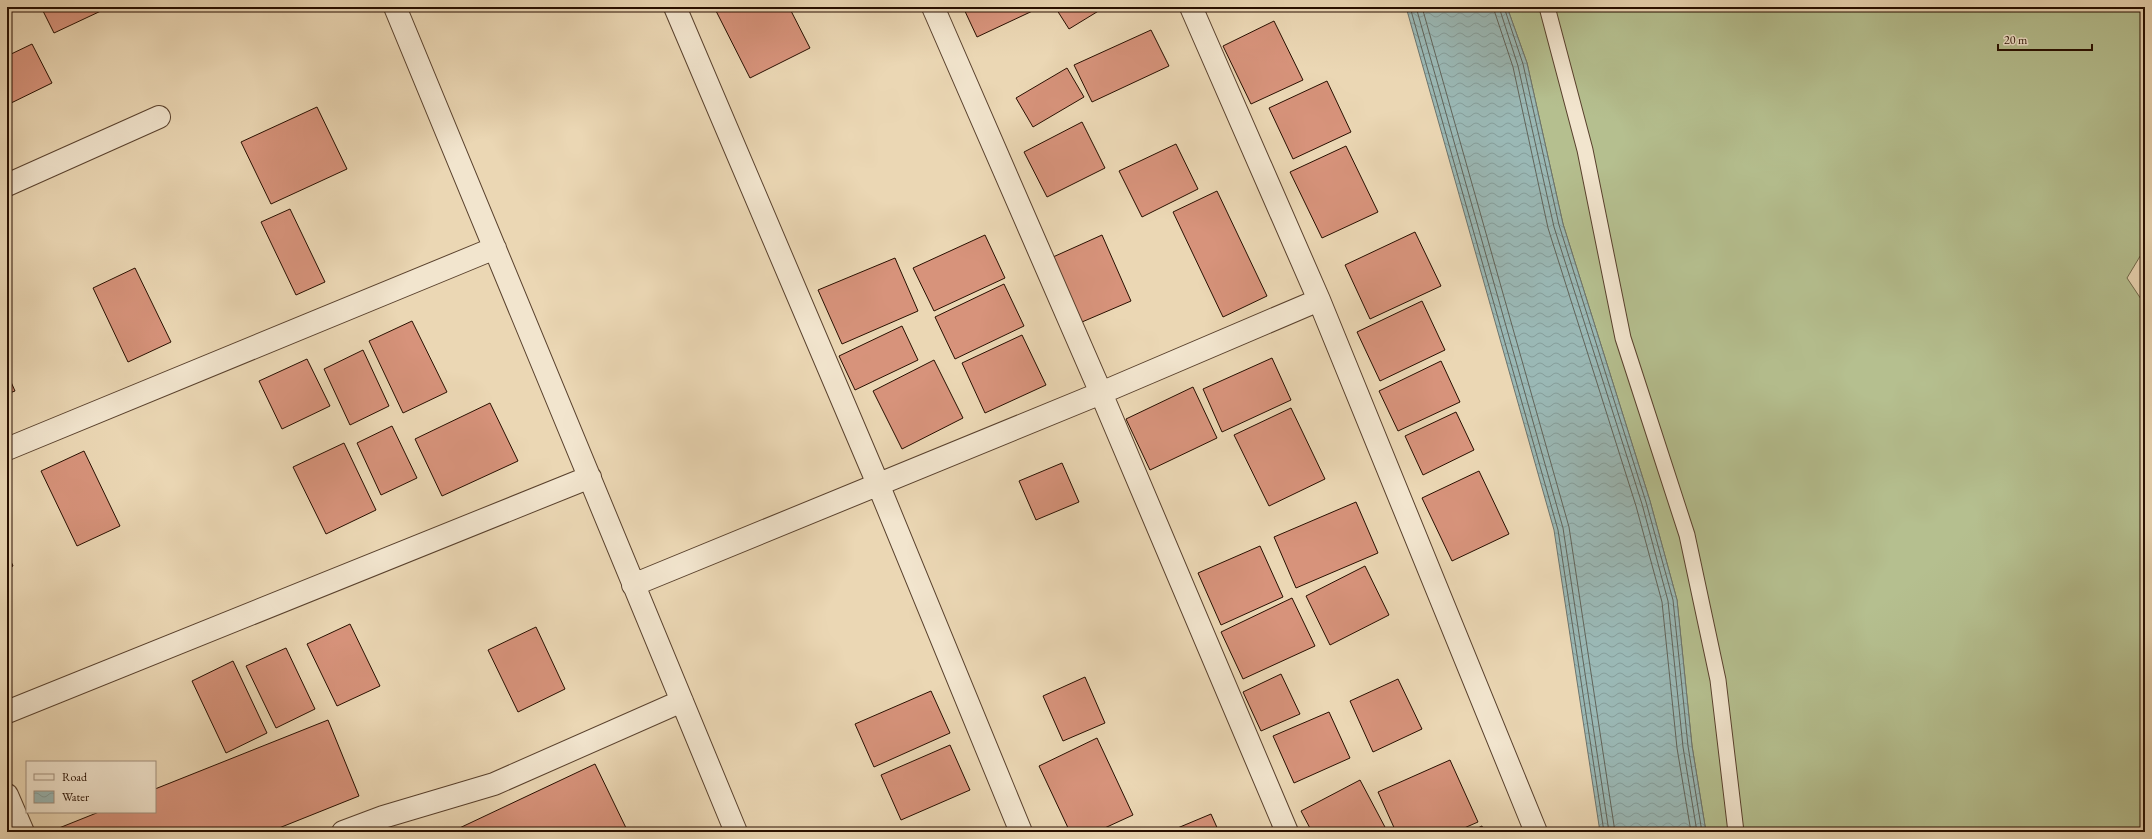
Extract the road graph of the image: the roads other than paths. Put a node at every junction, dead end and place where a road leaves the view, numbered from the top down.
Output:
1 (395, 7) edge
2 (675, 7) edge
3 (933, 7) edge
4 (1191, 7) edge
5 (1547, 7) edge
6 (159, 118) dead end
7 (7, 185) edge
8 (495, 248) junction
9 (1319, 300) junction
10 (1102, 393) junction
11 (7, 449) edge
12 (590, 478) junction
13 (878, 484) junction
14 (634, 585) junction
15 (682, 700) junction
16 (7, 712) edge
17 (7, 795) edge
18 (23, 832) edge
19 (343, 832) edge
20 (736, 832) edge
21 (1020, 832) edge
22 (1287, 832) edge
23 (1536, 832) edge
24 (1736, 832) edge

1 - 8 street
2 - 13 street
3 - 10 street
4 - 9 street
5 - 24 lane
6 - 7 street
8 - 11 street
8 - 12 street
9 - 10 street
9 - 23 street
10 - 13 street
10 - 22 street
12 - 14 street
12 - 16 street
13 - 14 street
13 - 21 street
14 - 15 street
15 - 19 street
15 - 20 street
17 - 18 street

